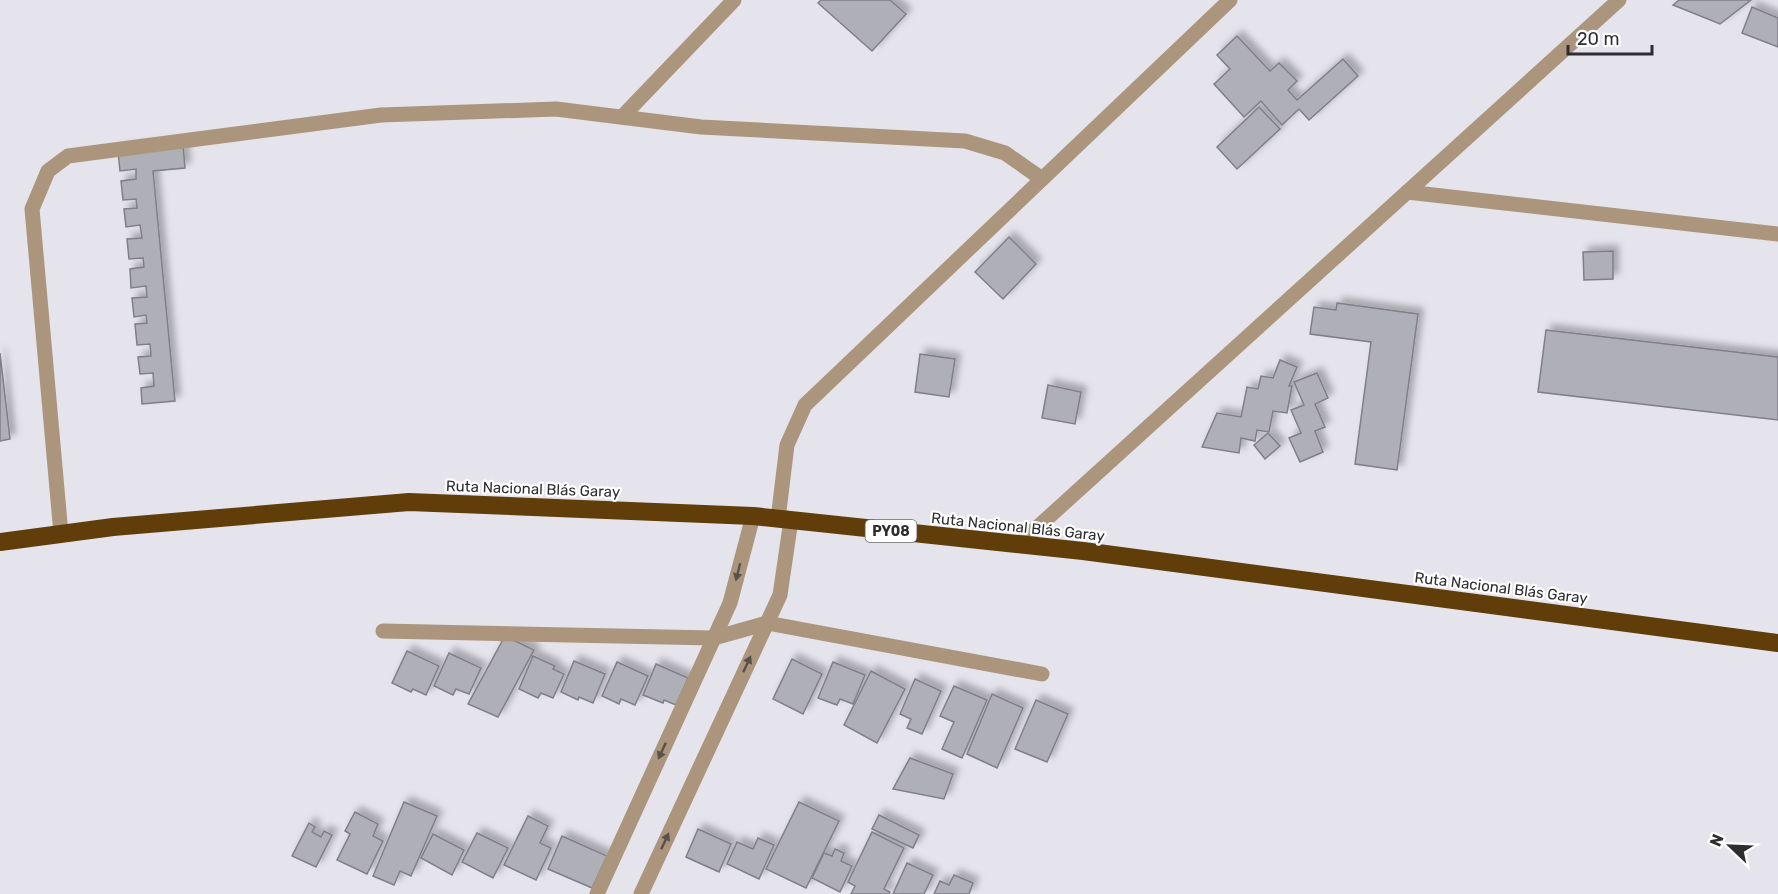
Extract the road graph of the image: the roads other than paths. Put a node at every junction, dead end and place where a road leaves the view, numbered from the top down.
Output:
1 (734, 0) edge
2 (1230, 0) edge
3 (1619, 0) edge
4 (622, 117) junction
5 (1042, 179) junction
6 (1407, 192) junction
7 (1778, 234) edge
8 (753, 516) junction
9 (785, 519) junction
10 (61, 534) junction
11 (0, 542) edge
12 (1018, 544) junction
13 (767, 623) junction
14 (383, 631) dead end
15 (714, 638) junction
16 (1778, 643) edge
17 (1041, 675) dead end
18 (597, 894) edge
19 (640, 894) edge

1 - 4 street
2 - 5 street
3 - 6 street
4 - 5 street
4 - 10 street
5 - 9 street
6 - 7 street
6 - 12 street
8 - 9 highway, Ruta Nacional Blás Garay / PY08
8 - 10 highway, Ruta Nacional Blás Garay / PY08
8 -> 15 street
9 - 12 highway, Ruta Nacional Blás Garay / PY08
9 - 13 street
10 - 11 highway, Ruta Nacional Blás Garay / PY08
12 - 16 highway, Ruta Nacional Blás Garay / PY08
13 - 15 street
13 - 17 street
19 -> 13 street
14 - 15 street
15 -> 18 street

